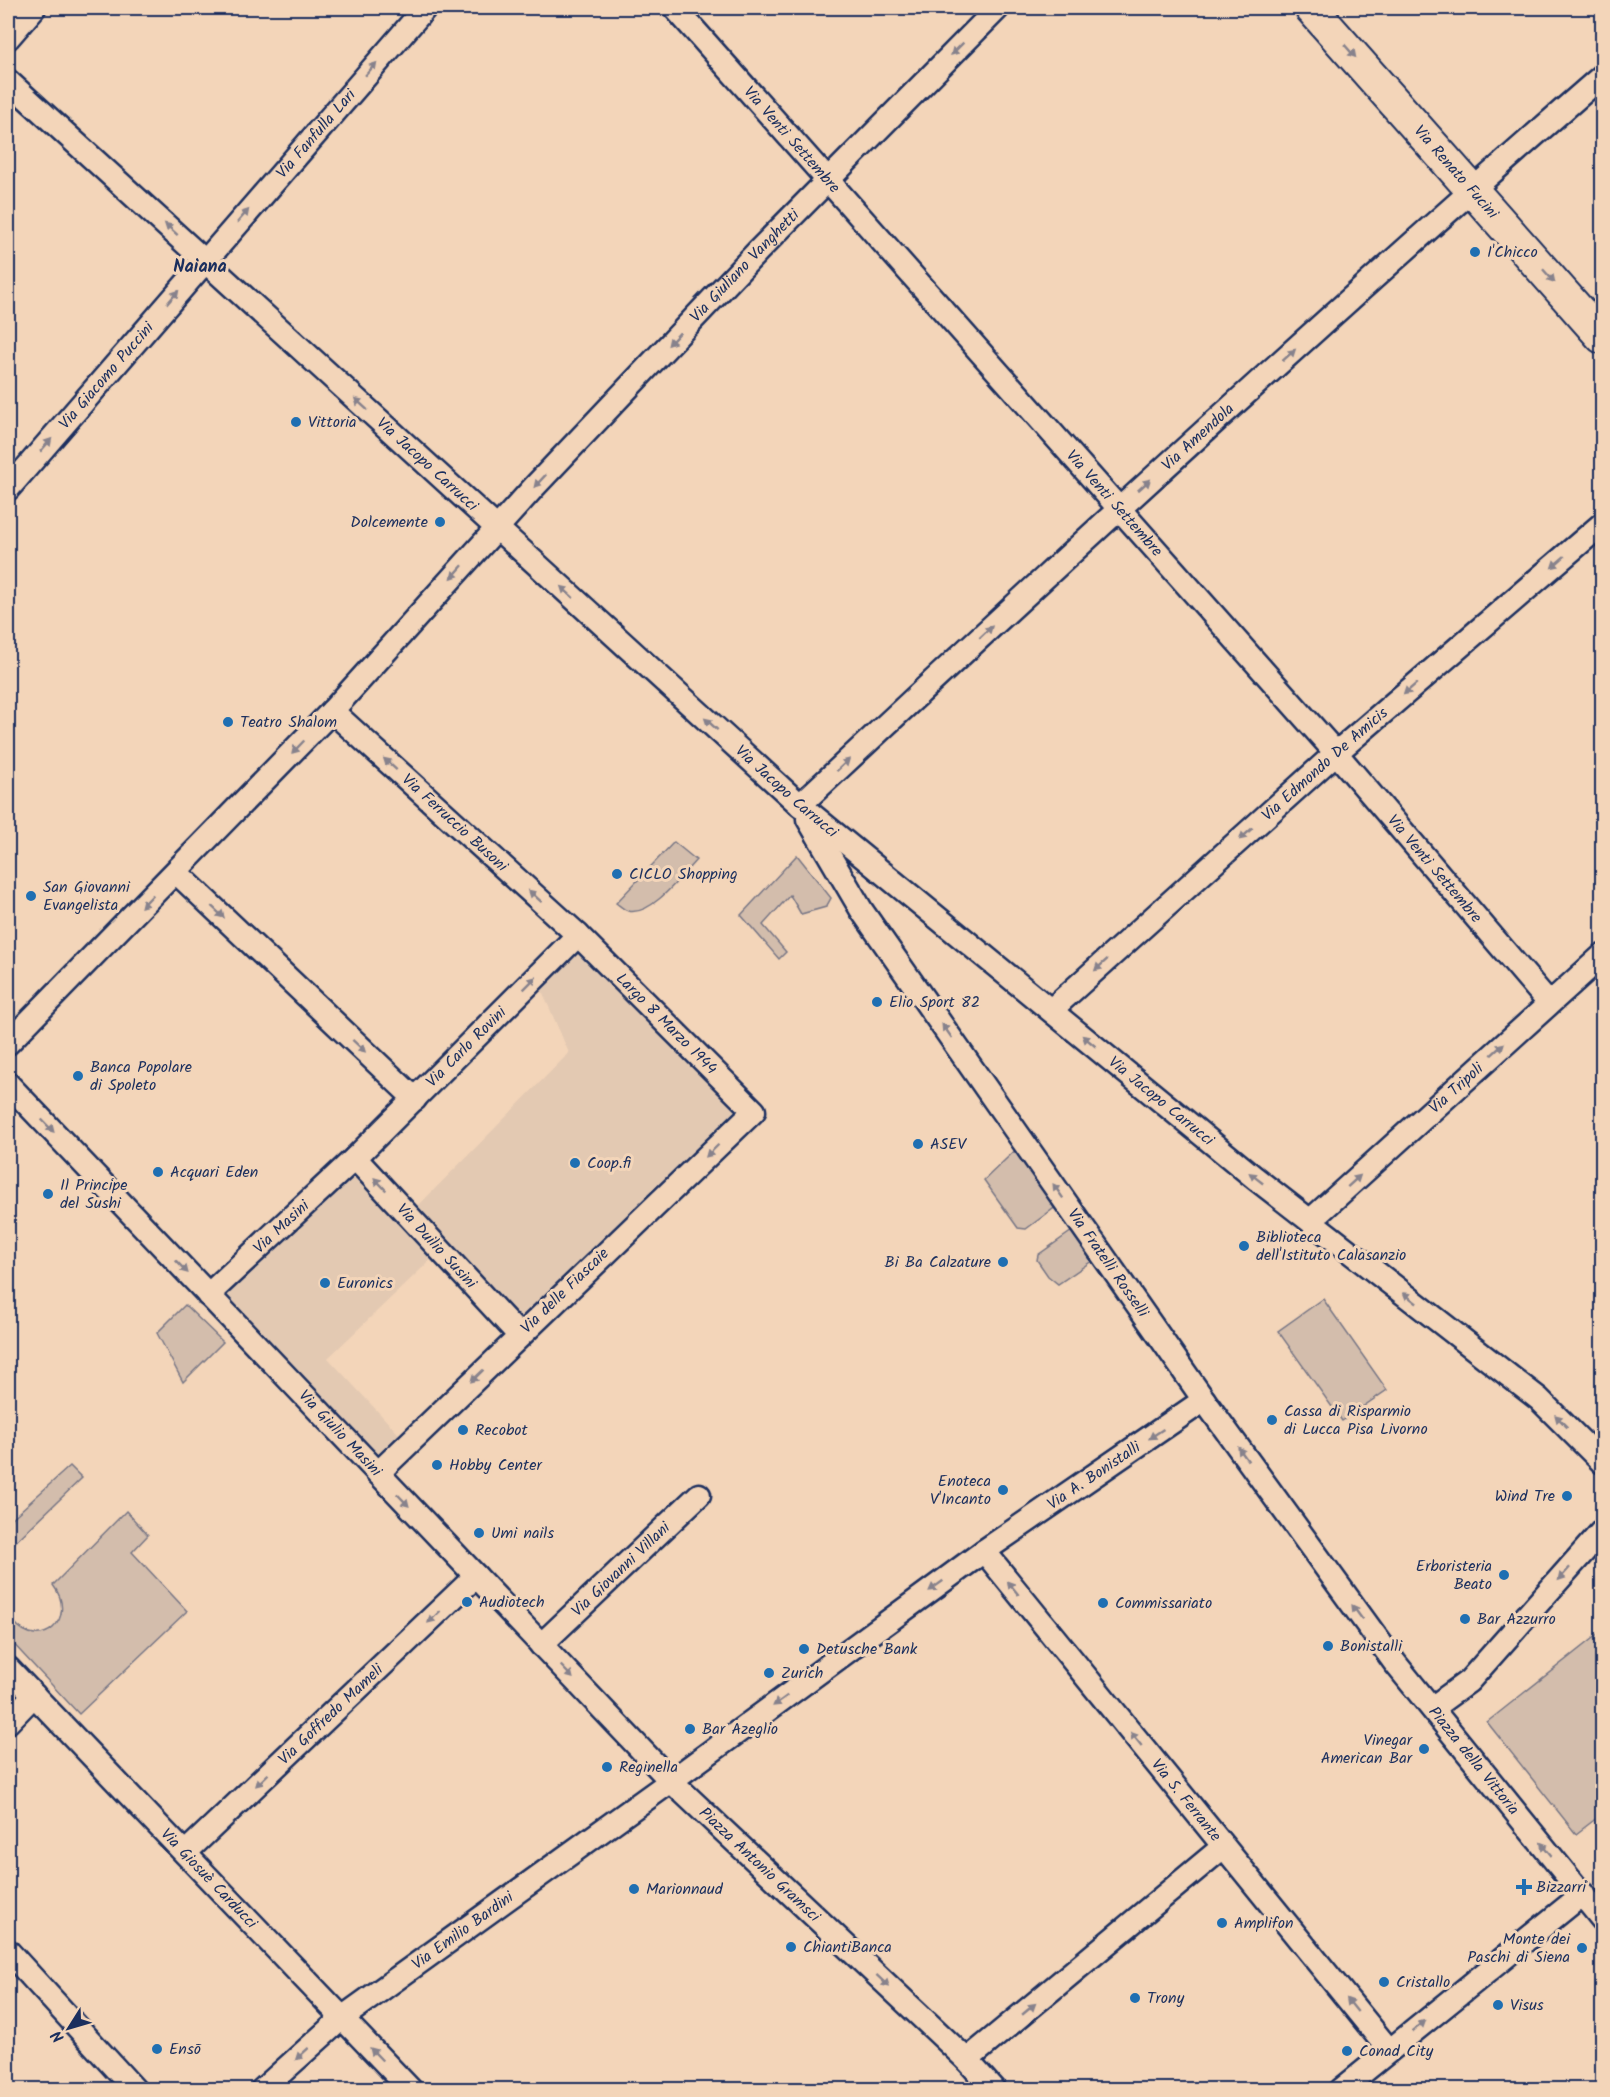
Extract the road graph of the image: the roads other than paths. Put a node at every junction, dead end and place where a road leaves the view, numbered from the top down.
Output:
1 (34, 8) edge
2 (425, 8) edge
3 (675, 8) edge
4 (998, 8) edge
5 (1311, 8) edge
6 (8, 38) edge
7 (1602, 76) edge
8 (8, 81) edge
9 (829, 179) junction
10 (1472, 190) junction
11 (204, 260) junction
12 (1602, 337) edge
13 (8, 489) edge
14 (1118, 508) junction
15 (1602, 524) edge
16 (496, 528) junction
17 (332, 711) junction
18 (1336, 753) junction
19 (801, 805) junction
20 (176, 872) junction
21 (578, 935) junction
22 (1602, 956) edge
23 (1549, 1003) junction
24 (1051, 1010) junction
25 (8, 1043) edge
26 (8, 1084) edge
27 (415, 1099) junction
28 (754, 1111) joint
29 (355, 1158) junction
30 (1311, 1220) junction
31 (208, 1294) junction
32 (519, 1335) junction
33 (1204, 1400) junction
34 (1602, 1462) edge
35 (378, 1473) junction
36 (699, 1495) dead end
37 (1602, 1533) edge
38 (984, 1551) junction
39 (476, 1576) junction
40 (541, 1644) junction
41 (18, 1686) edge
42 (1431, 1708) junction
43 (8, 1722) edge
44 (671, 1781) junction
45 (1224, 1847) junction
46 (185, 1853) junction
47 (1583, 1894) junction
48 (1602, 1919) edge
49 (8, 1952) edge
50 (342, 2018) junction
51 (1389, 2050) junction
52 (967, 2060) junction
53 (135, 2090) edge
54 (262, 2090) edge
55 (411, 2090) edge
56 (994, 2090) edge
57 (1341, 2090) edge

1 - 6 street
11 -> 2 street, Via Fanfulla Lari
3 - 9 street, Via Venti Settembre
4 -> 9 street, Via Giuliano Vanghetti
5 -> 10 main road, Via Renato Fucini
7 - 10 street, Via Amendola
11 -> 8 street, Via Jacopo Carrucci
9 - 14 street, Via Venti Settembre
9 -> 16 street, Via Giuliano Vanghetti
10 -> 12 main road, Via Renato Fucini
14 -> 10 street, Via Amendola
13 -> 11 street, Via Giacomo Puccini
16 -> 11 street, Via Jacopo Carrucci
14 - 18 street, Via Venti Settembre
19 -> 14 street, Via Amendola
15 -> 18 street, Via Edmondo De Amicis
16 -> 17 street
19 -> 16 street, Via Jacopo Carrucci
17 -> 20 street
21 -> 17 street, Via Ferruccio Busoni
18 - 23 street, Via Venti Settembre
18 -> 24 street, Via Edmondo De Amicis
19 - 24 street, Via Jacopo Carrucci
33 -> 19 street, Via Fratelli Rosselli
20 -> 25 street
20 -> 27 street
27 -> 21 street, Via Carlo Rovini
21 - 28 street, Largo 8 Marzo 1944
22 - 23 street, Via Tripoli
30 -> 23 street, Via Tripoli
30 -> 24 street, Via Jacopo Carrucci
26 -> 31 street, Via Giulio Masini
27 - 29 street, Via Carlo Rovini
28 -> 32 street, Via delle Fiascaie
29 - 31 street, Via Masini
32 -> 29 street, Via Duilio Susini
34 -> 30 street, Via Jacopo Carrucci
31 - 35 street, Via Giulio Masini
32 -> 35 street, Via delle Fiascaie
33 -> 38 street, Via A. Bonistalli
42 -> 33 street, Via Fratelli Rosselli
35 -> 39 street, Via Giulio Masini
36 - 40 street, Via Giovanni Villani
37 -> 42 street, Piazza della Vittoria
38 -> 44 street
45 -> 38 street, Via S. Ferrante
39 - 40 street, Via Giulio Masini
39 -> 46 street, Via Goffredo Mameli
40 -> 44 street, Via Giulio Masini
41 - 43 street
41 - 46 street, Via Giosuè Carducci
47 -> 42 street, Piazza della Vittoria
44 - 50 street, Via Emilio Bardini
44 -> 52 street, Piazza Antonio Gramsci
51 -> 45 street, Via S. Ferrante
52 -> 45 street
46 - 50 street, Via Giosuè Carducci
47 - 48 street, Piazza della Vittoria
51 -> 47 street
49 - 53 street
50 -> 54 street, Via Emilio Bardini
55 -> 50 street, Via Giosuè Carducci
51 - 57 street
52 - 56 street, Piazza Antonio Gramsci

